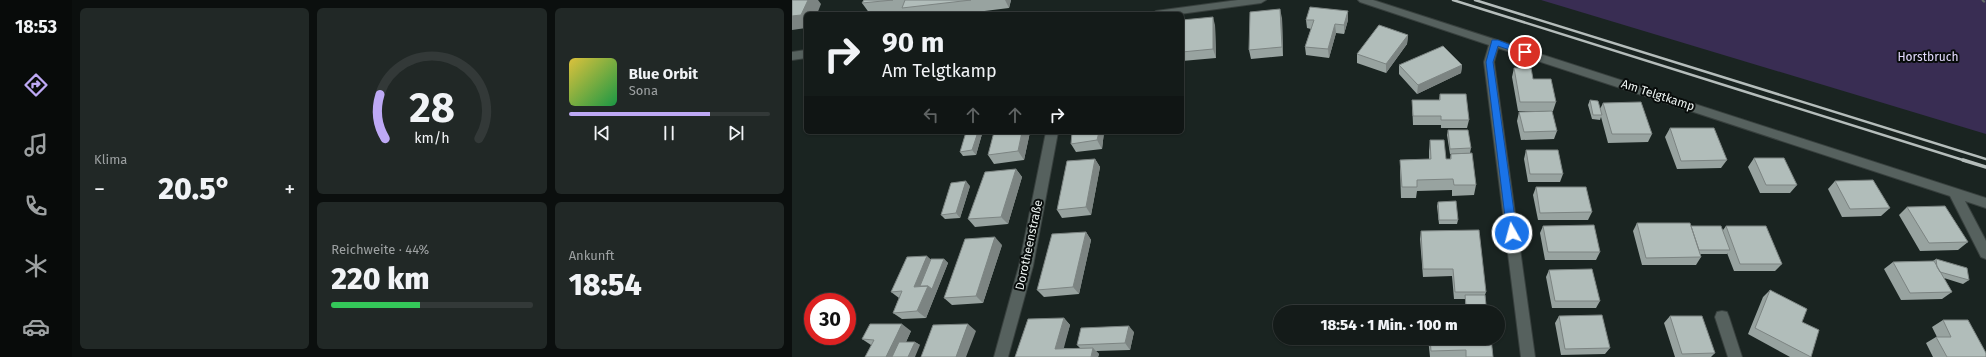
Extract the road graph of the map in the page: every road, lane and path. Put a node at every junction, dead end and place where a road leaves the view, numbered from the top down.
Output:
1 (1261, 0) edge
2 (1363, 0) edge
3 (1982, 0) edge
4 (1986, 3) edge
5 (1171, 12) edge
6 (1495, 42) junction
7 (804, 54) edge
8 (792, 56) edge
9 (1052, 134) edge
10 (1953, 191) junction
11 (1986, 203) edge
12 (1986, 253) edge
13 (1722, 317) dead end
14 (1001, 357) edge
15 (1528, 357) edge
16 (1736, 357) edge

1 - 5 street
2 - 6 street, Am Telgtkamp
3 - 4 path
6 - 10 street, Am Telgtkamp
6 - 15 street
7 - 8 street
9 - 14 street, Dorotheenstraße
10 - 11 street, Am Telgtkamp
10 - 12 street
13 - 16 street

